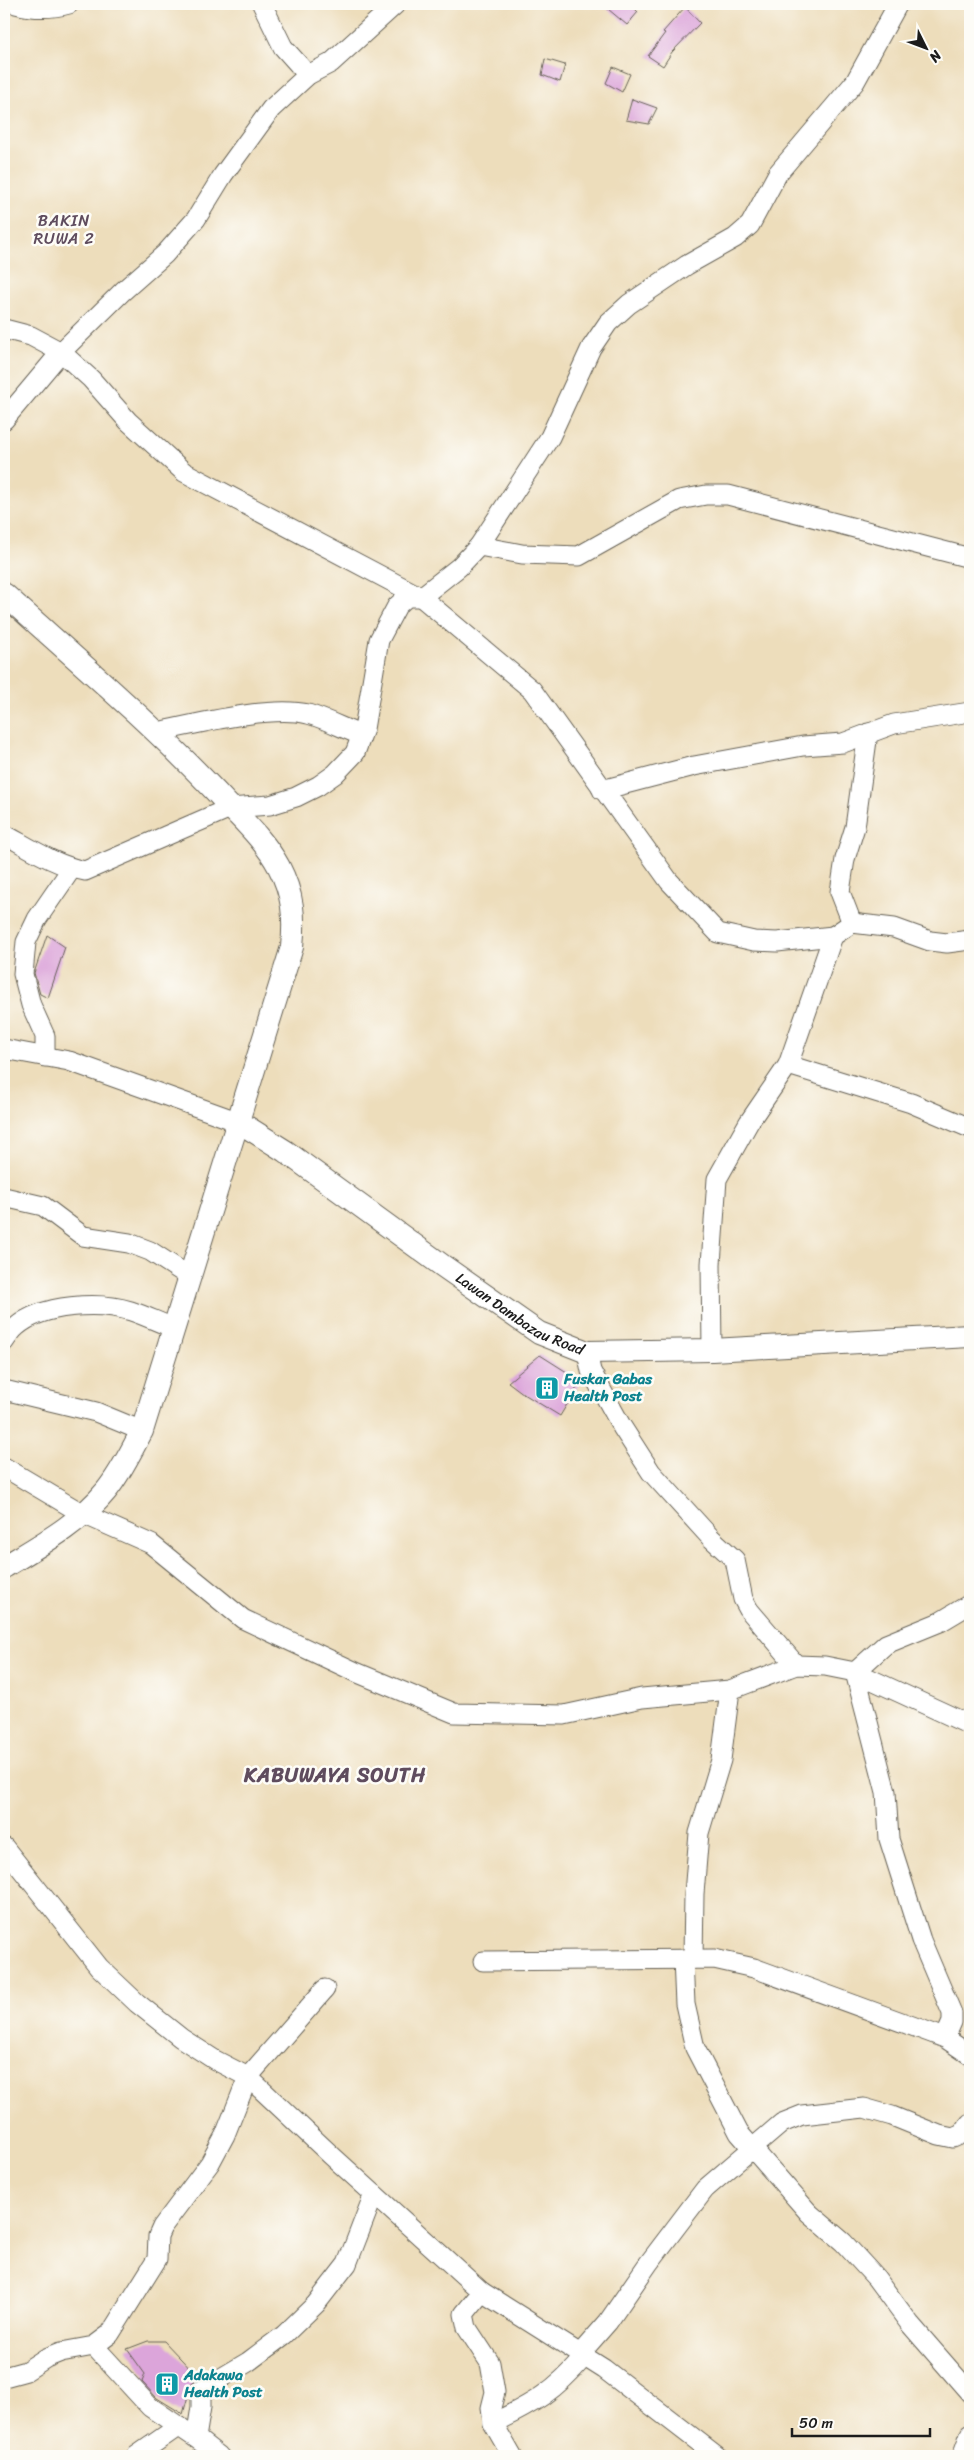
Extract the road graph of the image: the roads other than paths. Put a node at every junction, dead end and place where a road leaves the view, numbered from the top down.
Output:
1 (16, 4) edge
2 (69, 4) edge
3 (262, 4) edge
4 (396, 4) edge
5 (898, 4) edge
6 (308, 75) junction
7 (4, 329) edge
8 (61, 352) junction
9 (4, 420) edge
10 (479, 546) junction
11 (970, 558) edge
12 (4, 594) edge
13 (421, 597) junction
14 (970, 712) edge
15 (157, 732) junction
16 (868, 733) junction
17 (361, 736) junction
18 (602, 790) junction
19 (230, 808) junction
20 (4, 834) edge
21 (72, 868) junction
22 (852, 923) junction
23 (834, 936) junction
24 (970, 940) edge
25 (4, 1049) edge
26 (45, 1057) junction
27 (788, 1064) junction
28 (238, 1122) junction
29 (970, 1128) edge
30 (4, 1197) edge
31 (190, 1277) junction
32 (174, 1328) junction
33 (970, 1336) edge
34 (4, 1341) edge
35 (712, 1350) junction
36 (586, 1352) junction
37 (4, 1390) edge
38 (142, 1431) junction
39 (4, 1467) edge
40 (83, 1514) junction
41 (4, 1567) edge
42 (970, 1604) edge
43 (796, 1664) junction
44 (855, 1672) junction
45 (730, 1690) junction
46 (969, 1723) edge
47 (4, 1847) edge
48 (688, 1959) junction
49 (483, 1961) dead end
50 (325, 1988) dead end
51 (946, 2038) junction
52 (970, 2055) edge
53 (248, 2078) junction
54 (970, 2123) edge
55 (752, 2148) junction
56 (374, 2194) junction
57 (482, 2292) junction
58 (94, 2346) junction
59 (582, 2356) junction
60 (4, 2377) edge
61 (970, 2392) edge
62 (493, 2423) junction
63 (179, 2426) junction
64 (970, 2434) edge
65 (196, 2438) junction
66 (136, 2456) edge
67 (219, 2456) edge
68 (512, 2456) edge
69 (716, 2456) edge
70 (962, 2456) edge

1 - 2 street
3 - 6 street
4 - 6 street
5 - 10 street
6 - 8 street
7 - 8 street
8 - 9 street
8 - 13 street
10 - 11 street
10 - 13 street
12 - 15 main road
13 - 17 street
13 - 18 street
14 - 16 street
15 - 17 street
15 - 19 main road
16 - 18 street
16 - 22 street
17 - 19 street
18 - 23 street
19 - 21 street
19 - 28 main road
20 - 21 street
21 - 26 street
22 - 23 street
22 - 24 street
23 - 27 street
25 - 26 street
26 - 28 street
27 - 29 street
27 - 35 street
28 - 31 main road
28 - 36 main road, Lawan Dambazau Road
30 - 31 street
31 - 32 main road
32 - 34 street
32 - 38 main road
33 - 35 main road, Lawan Dambazau Road
35 - 36 main road, Lawan Dambazau Road
36 - 43 street
37 - 38 street
38 - 40 main road
39 - 40 street
40 - 41 main road
40 - 45 street
42 - 44 street
43 - 44 street
43 - 45 street
44 - 46 street
44 - 51 street
45 - 48 street
47 - 53 street
48 - 49 street
48 - 51 street
48 - 55 street
50 - 53 street
51 - 52 street
53 - 56 street
53 - 58 street
54 - 55 street
55 - 59 street
55 - 61 street
56 - 57 street
56 - 65 street
57 - 59 street
57 - 62 street
58 - 60 street
58 - 63 street
59 - 62 street
59 - 69 street
62 - 68 street
63 - 65 street
63 - 66 street
64 - 70 street
65 - 67 street

